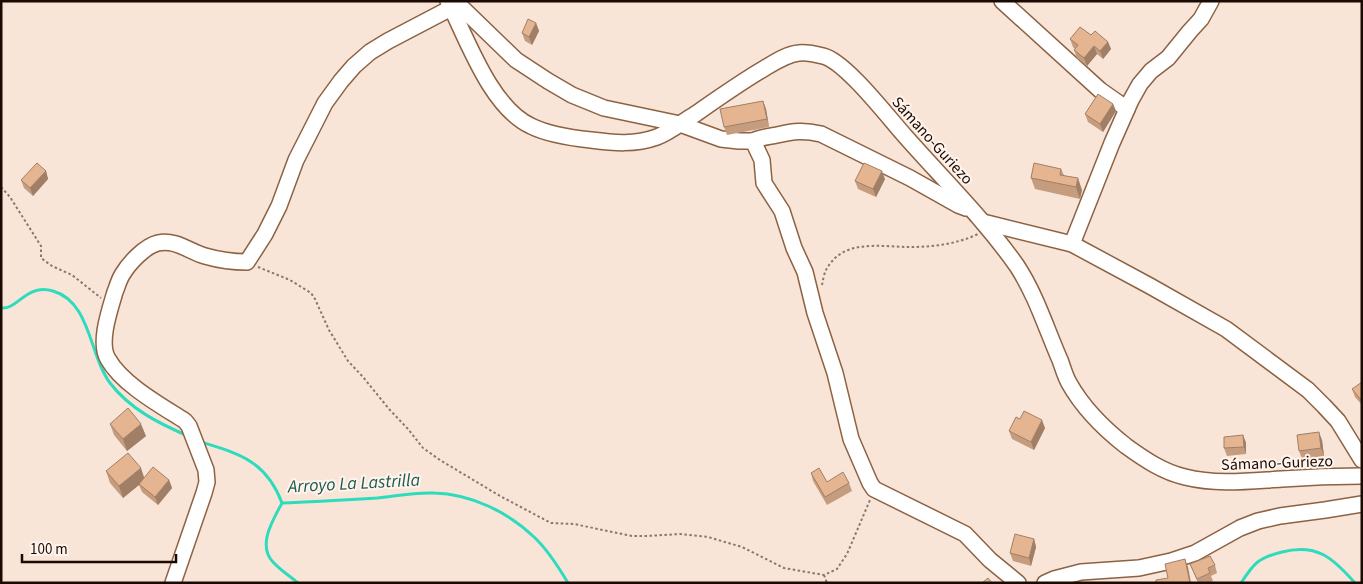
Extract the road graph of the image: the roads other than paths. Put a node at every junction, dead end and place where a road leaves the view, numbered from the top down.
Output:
1 (1002, 1) edge
2 (1211, 1) edge
3 (451, 4) edge
4 (1127, 109) junction
5 (680, 124) junction
6 (753, 141) junction
7 (982, 221) junction
8 (1072, 244) junction
9 (1362, 460) edge
10 (1362, 476) edge
11 (1362, 504) edge
12 (173, 583) edge
13 (1018, 583) edge
14 (1045, 583) edge

1 - 4 street
2 - 4 street
3 - 5 street
3 - 5 street, Sámano-Guriezo
3 - 12 street
4 - 8 street
5 - 6 street
5 - 7 street, Sámano-Guriezo
6 - 7 street
6 - 13 street
7 - 8 street
7 - 10 street, Sámano-Guriezo
8 - 9 street
11 - 14 street

